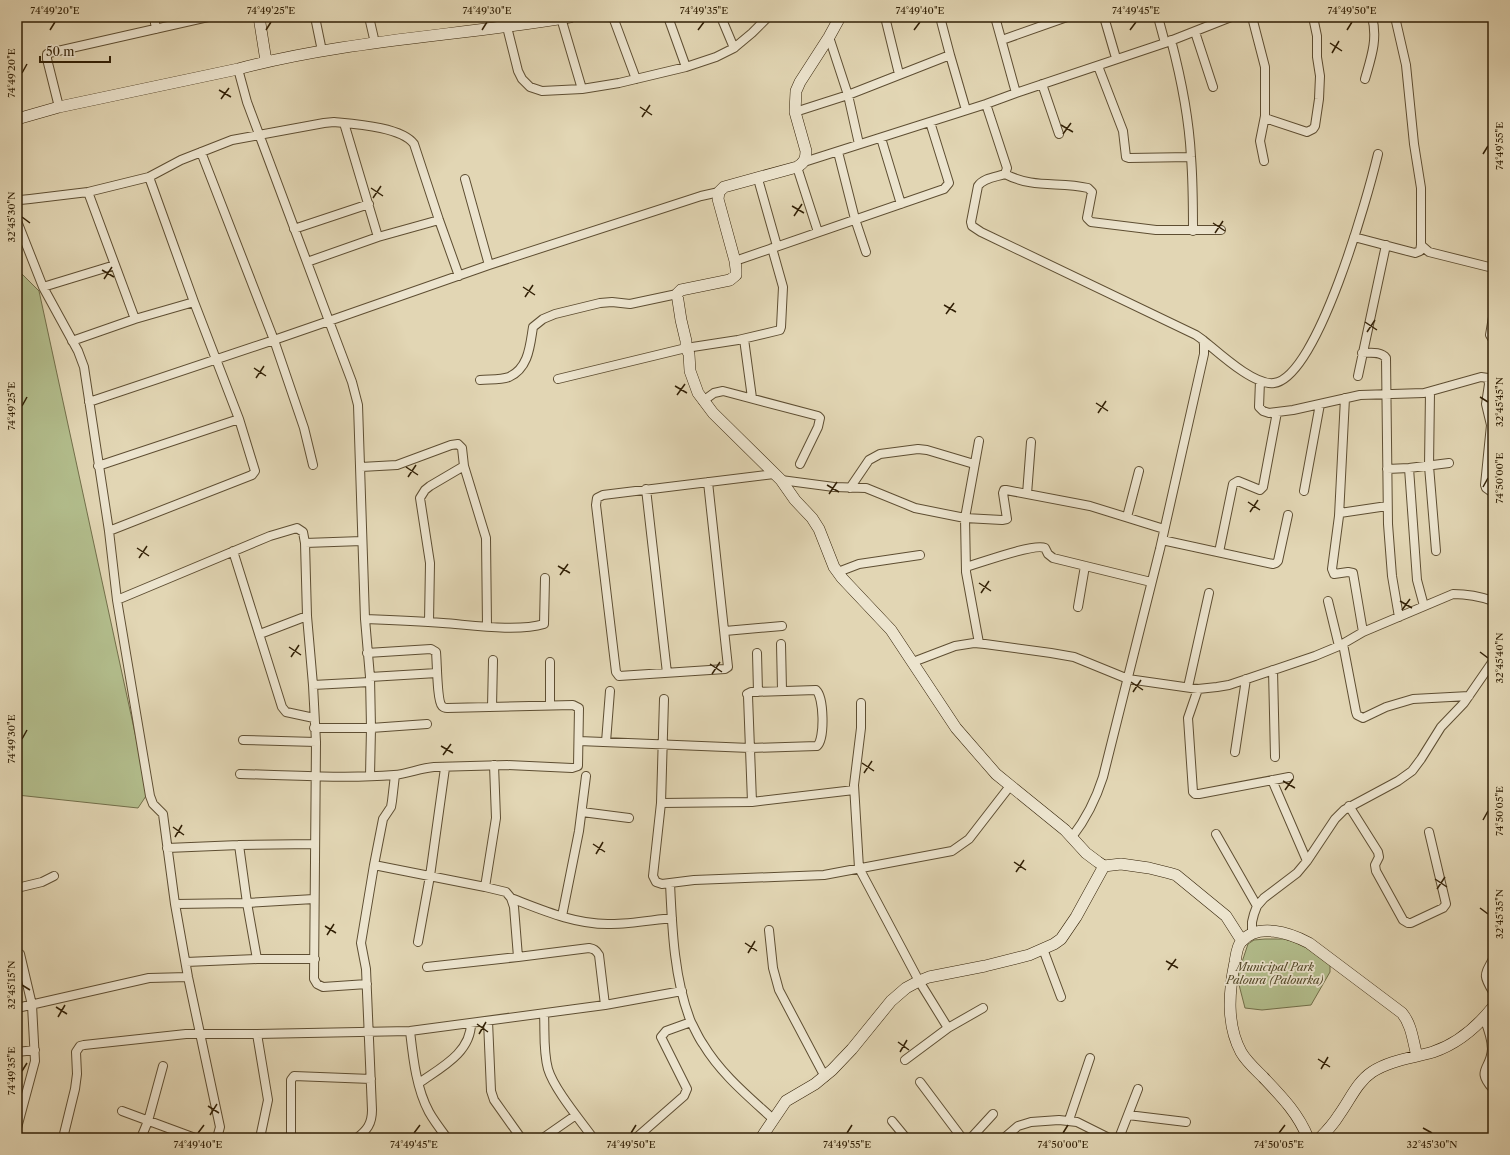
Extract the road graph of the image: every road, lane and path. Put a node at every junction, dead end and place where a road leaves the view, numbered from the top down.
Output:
1 (154, 17) edge
2 (208, 17) edge
3 (259, 17) edge
4 (315, 17) edge
5 (369, 17) edge
6 (613, 17) edge
7 (668, 17) edge
8 (721, 17) edge
9 (768, 17) edge
10 (840, 17) edge
11 (885, 17) edge
12 (940, 17) edge
13 (995, 17) edge
14 (1067, 17) edge
15 (1104, 17) edge
16 (1158, 17) edge
17 (1231, 17) edge
18 (1252, 17) edge
19 (1313, 17) edge
20 (1372, 17) edge
21 (1395, 17) edge
22 (566, 18) edge
23 (1052, 19) edge
24 (507, 27) junction
25 (156, 29) junction
26 (1195, 32) junction
27 (829, 37) junction
28 (1002, 40) junction
29 (1168, 42) junction
30 (375, 43) junction
31 (734, 48) junction
32 (322, 51) junction
33 (950, 55) junction
34 (1116, 58) junction
35 (266, 62) junction
36 (1098, 66) junction
37 (686, 67) junction
38 (238, 69) junction
39 (899, 74) junction
40 (1365, 79) dead end
41 (636, 80) junction
42 (1042, 84) junction
43 (1213, 87) dead end
44 (582, 89) junction
45 (1016, 93) junction
46 (848, 95) junction
47 (986, 104) junction
48 (59, 108) junction
49 (966, 110) junction
50 (795, 112) junction
51 (1265, 118) junction
52 (17, 119) edge
53 (930, 122) junction
54 (344, 123) junction
55 (260, 134) junction
56 (1060, 134) dead end
57 (881, 138) junction
58 (859, 144) junction
59 (200, 152) junction
60 (838, 152) junction
61 (1378, 154) dead end
62 (1191, 157) junction
63 (1264, 161) dead end
64 (800, 165) junction
65 (1005, 174) junction
66 (149, 177) junction
67 (465, 179) dead end
68 (758, 179) junction
69 (88, 192) junction
70 (719, 192) junction
71 (17, 202) edge
72 (369, 204) junction
73 (901, 204) junction
74 (855, 219) junction
75 (439, 220) junction
76 (17, 221) edge
77 (294, 229) junction
78 (1221, 230) dead end
79 (1193, 231) junction
80 (818, 232) junction
81 (378, 237) junction
82 (1354, 237) junction
83 (1421, 244) junction
84 (1386, 246) junction
85 (774, 247) junction
86 (866, 252) dead end
87 (735, 261) junction
88 (307, 262) junction
89 (489, 265) junction
90 (115, 266) junction
91 (1493, 268) edge
92 (459, 276) junction
93 (43, 287) junction
94 (677, 294) junction
95 (194, 302) junction
96 (1493, 317) edge
97 (135, 320) junction
98 (329, 321) junction
99 (744, 339) junction
100 (274, 340) junction
101 (1203, 340) junction
102 (1493, 340) edge
103 (72, 341) junction
104 (686, 348) junction
105 (1362, 353) junction
106 (217, 359) junction
107 (1358, 376) dead end
108 (558, 379) dead end
109 (480, 380) dead end
110 (1260, 381) junction
111 (1430, 392) junction
112 (1386, 394) junction
113 (752, 398) junction
114 (1345, 398) junction
115 (703, 400) junction
116 (89, 402) junction
117 (1320, 404) junction
118 (1277, 412) junction
119 (239, 419) junction
120 (979, 440) dead end
121 (1031, 442) dead end
122 (1450, 463) dead end
123 (800, 464) dead end
124 (974, 464) junction
125 (313, 465) dead end
126 (98, 466) junction
127 (464, 466) junction
128 (1429, 466) junction
129 (361, 467) junction
130 (1408, 468) junction
131 (1387, 469) junction
132 (1139, 471) dead end
133 (778, 477) junction
134 (708, 482) junction
135 (850, 488) junction
136 (646, 489) junction
137 (1304, 491) dead end
138 (1493, 493) edge
139 (1027, 494) junction
140 (1387, 506) junction
141 (1340, 513) junction
142 (1288, 515) dead end
143 (965, 518) junction
144 (1127, 518) junction
145 (1164, 529) junction
146 (109, 531) junction
147 (1162, 540) junction
148 (362, 541) junction
149 (305, 543) junction
150 (233, 551) junction
151 (1436, 551) dead end
152 (1219, 552) junction
153 (920, 555) dead end
154 (1085, 566) junction
155 (966, 567) junction
156 (838, 572) junction
157 (546, 578) dead end
158 (1151, 582) junction
159 (1209, 593) dead end
160 (117, 600) junction
161 (1328, 600) dead end
162 (1493, 601) edge
163 (1424, 606) junction
164 (1078, 607) dead end
165 (307, 616) junction
166 (1399, 617) junction
167 (365, 619) junction
168 (429, 622) junction
169 (487, 626) junction
170 (782, 626) dead end
171 (725, 631) junction
172 (1363, 632) junction
173 (260, 634) junction
174 (978, 643) junction
175 (780, 644) dead end
176 (1341, 645) junction
177 (367, 653) junction
178 (757, 653) dead end
179 (493, 660) dead end
180 (1493, 661) edge
181 (550, 662) dead end
182 (913, 662) junction
183 (1273, 670) junction
184 (437, 673) junction
185 (667, 673) junction
186 (1128, 679) junction
187 (1246, 679) junction
188 (370, 680) junction
189 (313, 686) junction
190 (1188, 687) junction
191 (1198, 689) junction
192 (782, 690) junction
193 (610, 691) dead end
194 (758, 692) junction
195 (1469, 696) junction
196 (664, 699) dead end
197 (861, 702) dead end
198 (550, 705) junction
199 (492, 707) junction
200 (314, 718) junction
201 (427, 724) dead end
202 (314, 728) junction
203 (371, 728) junction
204 (244, 740) dead end
205 (579, 741) junction
206 (316, 742) junction
207 (606, 742) junction
208 (663, 745) junction
209 (750, 748) junction
210 (1235, 752) dead end
211 (1275, 757) dead end
212 (494, 765) junction
213 (445, 768) junction
214 (240, 774) dead end
215 (395, 775) junction
216 (316, 776) junction
217 (370, 776) junction
218 (586, 776) dead end
219 (1289, 777) dead end
220 (1272, 780) junction
221 (1010, 786) junction
222 (854, 790) junction
223 (752, 802) junction
224 (661, 803) junction
225 (1349, 806) junction
226 (582, 812) junction
227 (628, 818) dead end
228 (1429, 832) dead end
229 (1216, 834) dead end
230 (1072, 837) junction
231 (315, 844) junction
232 (239, 845) junction
233 (167, 848) junction
234 (1307, 861) junction
235 (374, 865) junction
236 (1104, 866) junction
237 (859, 868) junction
238 (54, 876) dead end
239 (430, 876) junction
240 (670, 883) junction
241 (485, 887) junction
242 (17, 888) edge
243 (511, 898) junction
244 (314, 899) junction
245 (247, 903) junction
246 (175, 904) junction
247 (1257, 906) junction
248 (562, 916) junction
249 (672, 918) junction
250 (770, 930) dead end
251 (1252, 933) junction
252 (1242, 941) junction
253 (418, 942) dead end
254 (1043, 949) junction
255 (20, 954) dead end
256 (518, 957) junction
257 (316, 958) junction
258 (1493, 958) edge
259 (257, 959) junction
260 (186, 962) junction
261 (427, 967) dead end
262 (188, 977) junction
263 (919, 980) junction
264 (367, 984) junction
265 (682, 991) junction
266 (1493, 992) edge
267 (1060, 997) dead end
268 (32, 1005) junction
269 (605, 1005) junction
270 (1493, 1007) edge
271 (17, 1008) edge
272 (983, 1008) dead end
273 (544, 1014) junction
274 (1484, 1018) junction
275 (488, 1020) junction
276 (691, 1022) junction
277 (471, 1024) junction
278 (948, 1028) junction
279 (369, 1030) junction
280 (410, 1031) junction
281 (199, 1033) junction
282 (257, 1034) junction
283 (35, 1050) junction
284 (17, 1052) edge
285 (1416, 1056) junction
286 (1090, 1058) dead end
287 (905, 1060) dead end
288 (162, 1066) dead end
289 (825, 1077) junction
290 (371, 1079) junction
291 (419, 1082) junction
292 (920, 1082) dead end
293 (1138, 1089) dead end
294 (1493, 1089) edge
295 (122, 1111) dead end
296 (993, 1114) dead end
297 (576, 1115) junction
298 (1128, 1115) junction
299 (773, 1119) junction
300 (1069, 1120) junction
301 (148, 1121) junction
302 (892, 1121) dead end
303 (1186, 1122) dead end
304 (17, 1128) edge
305 (291, 1134) dead end
306 (641, 1136) edge
307 (63, 1138) edge
308 (141, 1138) edge
309 (195, 1138) edge
310 (217, 1138) edge
311 (260, 1138) edge
312 (357, 1138) edge
313 (446, 1138) edge
314 (520, 1138) edge
315 (543, 1138) edge
316 (593, 1138) edge
317 (761, 1138) edge
318 (906, 1138) edge
319 (962, 1138) edge
320 (971, 1138) edge
321 (1004, 1138) edge
322 (1109, 1138) edge
323 (1119, 1138) edge
324 (1308, 1138) edge
325 (1320, 1138) edge

1 - 25 street
2 - 25 street
3 - 35 street
4 - 32 street
5 - 30 street
6 - 41 street
7 - 37 street
8 - 31 street
9 - 31 street
10 - 27 street
11 - 39 street
12 - 33 street
13 - 28 street
14 - 23 street
15 - 34 street
16 - 29 street
17 - 26 street
18 - 51 street
19 - 51 street
20 - 40 street
21 - 83 street
22 - 24 street
22 - 44 street
23 - 28 street
24 - 30 street
24 - 44 street
25 - 48 street
26 - 29 street
26 - 43 street
27 - 46 street
27 - 50 street
28 - 45 street
29 - 34 street
29 - 62 street
30 - 32 street
31 - 37 street
32 - 35 street
33 - 39 street
33 - 49 street
34 - 36 street
35 - 38 street
36 - 42 street
36 - 62 street
37 - 41 street
38 - 48 street
38 - 55 street
39 - 46 street
41 - 44 street
42 - 45 street
42 - 56 street
45 - 47 street
46 - 50 street
46 - 58 street
47 - 49 street
47 - 65 street
48 - 52 street
49 - 53 street
50 - 64 street
51 - 63 street
53 - 57 street
53 - 73 street
54 - 55 street
54 - 72 street
54 - 75 street
55 - 59 street
55 - 77 street
57 - 58 street
57 - 73 street
58 - 60 street
59 - 66 street
59 - 100 street
60 - 64 street
60 - 74 street
61 - 82 street
62 - 79 street
64 - 68 street
64 - 80 street
65 - 79 street
65 - 101 street
66 - 69 street
66 - 95 street
67 - 89 street
68 - 70 street
68 - 85 street
69 - 71 street
69 - 90 street
70 - 87 street
70 - 89 street
72 - 77 street
72 - 81 street
73 - 74 street
74 - 80 street
74 - 86 street
75 - 81 street
75 - 92 street
76 - 93 street
77 - 88 street
78 - 79 street
80 - 85 street
81 - 88 street
82 - 84 street
82 - 110 street
83 - 84 street
83 - 91 street
84 - 105 street
85 - 87 street
85 - 99 street
87 - 94 street
88 - 98 street
89 - 92 street
90 - 93 street
90 - 97 street
92 - 98 street
93 - 103 street
94 - 104 street
94 - 109 street
95 - 97 street
95 - 106 street
96 - 102 street
97 - 103 street
98 - 100 street
98 - 129 street
99 - 104 street
99 - 113 street
100 - 106 street
100 - 125 street
101 - 110 street
101 - 145 street
103 - 116 street
104 - 108 street
104 - 115 street
105 - 107 street
105 - 112 street
106 - 116 street
106 - 119 street
110 - 118 street
111 - 112 street
111 - 128 street
111 - 138 street
112 - 114 street
112 - 131 street
113 - 115 street
113 - 123 street
114 - 117 street
114 - 141 street
115 - 133 street
116 - 126 street
117 - 118 street
117 - 137 street
118 - 152 street
119 - 126 street
119 - 146 street
120 - 124 street
121 - 139 street
122 - 128 street
124 - 135 street
124 - 143 street
126 - 146 street
127 - 129 street
127 - 168 street
127 - 169 street
128 - 130 street
128 - 151 street
129 - 148 street
130 - 131 street
130 - 163 street
131 - 140 street
132 - 144 street
133 - 134 street
133 - 135 street
133 - 156 street
134 - 136 street
134 - 171 street
135 - 143 street
136 - 185 street
136 - 185 street
139 - 143 street
139 - 144 street
140 - 141 street
140 - 166 street
141 - 172 street
142 - 152 street
143 - 155 street
144 - 145 street
145 - 147 street
146 - 160 street
147 - 152 street
147 - 158 street
148 - 149 street
148 - 167 street
149 - 150 street
149 - 165 street
150 - 160 street
150 - 173 street
153 - 156 street
154 - 155 street
154 - 158 street
154 - 164 street
155 - 174 street
156 - 182 street
157 - 169 street
158 - 186 street
159 - 190 street
160 - 233 street
161 - 176 street
162 - 163 street
163 - 166 street
165 - 173 street
165 - 189 street
166 - 172 street
167 - 168 street
167 - 177 street
168 - 169 street
170 - 171 street
171 - 185 street
172 - 176 street
173 - 200 street
174 - 182 street
174 - 186 street
175 - 192 street
176 - 183 street
176 - 195 street
177 - 184 street
177 - 188 street
178 - 194 street
179 - 199 street
180 - 195 street
181 - 198 street
182 - 221 street
183 - 187 street
183 - 211 street
184 - 188 street
184 - 199 street
186 - 190 street
186 - 230 street
187 - 191 street
187 - 210 street
188 - 189 street
188 - 203 street
189 - 200 street
190 - 191 street
191 - 220 street
192 - 194 street
192 - 209 street
193 - 207 street
194 - 209 street
195 - 225 street
196 - 208 street
197 - 222 street
198 - 199 street
198 - 205 street
200 - 202 street
201 - 203 street
202 - 203 street
202 - 206 street
203 - 217 street
204 - 206 street
205 - 207 street
205 - 212 street
206 - 216 street
207 - 208 street
208 - 209 street
208 - 224 street
209 - 223 street
212 - 213 street
212 - 241 street
213 - 215 street
213 - 239 street
214 - 216 street
215 - 217 street
215 - 235 street
216 - 217 street
216 - 231 street
218 - 226 street
219 - 220 street
220 - 234 street
221 - 230 street
221 - 237 street
222 - 223 street
222 - 237 street
223 - 224 street
224 - 240 street
225 - 228 street
225 - 234 street
226 - 227 street
226 - 248 street
229 - 247 street
230 - 236 street
231 - 232 street
231 - 244 street
232 - 233 street
232 - 245 street
233 - 246 street
234 - 247 street
235 - 239 street
235 - 264 street
236 - 252 street
236 - 254 street
237 - 240 street
237 - 263 street
238 - 242 street
239 - 241 street
239 - 253 street
240 - 249 street
241 - 243 street
243 - 248 street
243 - 256 street
244 - 245 street
244 - 257 street
245 - 246 street
245 - 259 street
246 - 260 street
247 - 251 street
248 - 249 street
249 - 265 street
250 - 289 street
251 - 252 street
251 - 285 street
252 - 324 street
254 - 263 street
254 - 267 street
255 - 268 street
256 - 261 street
256 - 269 street
257 - 259 street
257 - 264 street
258 - 266 street
259 - 260 street
260 - 262 street
262 - 268 street
262 - 281 street
263 - 278 street
263 - 289 street
264 - 279 street
265 - 269 street
265 - 276 street
268 - 271 street
268 - 283 street
269 - 273 street
270 - 274 street
272 - 278 street
273 - 275 street
273 - 297 street
274 - 285 street
274 - 294 street
275 - 277 street
275 - 314 street
276 - 299 street
276 - 306 street
277 - 280 street
277 - 291 street
278 - 287 street
279 - 280 street
279 - 282 street
279 - 290 street
280 - 291 street
281 - 282 street
281 - 307 street
281 - 310 street
282 - 311 street
283 - 284 street
283 - 304 street
285 - 325 street
286 - 300 street
288 - 301 street
289 - 299 street
290 - 305 street
290 - 312 street
291 - 313 street
292 - 319 street
293 - 298 street
295 - 301 street
296 - 320 street
297 - 315 street
297 - 316 street
298 - 303 street
298 - 323 street
299 - 317 street
300 - 321 street
300 - 322 street
301 - 308 street
301 - 309 street
302 - 318 street

